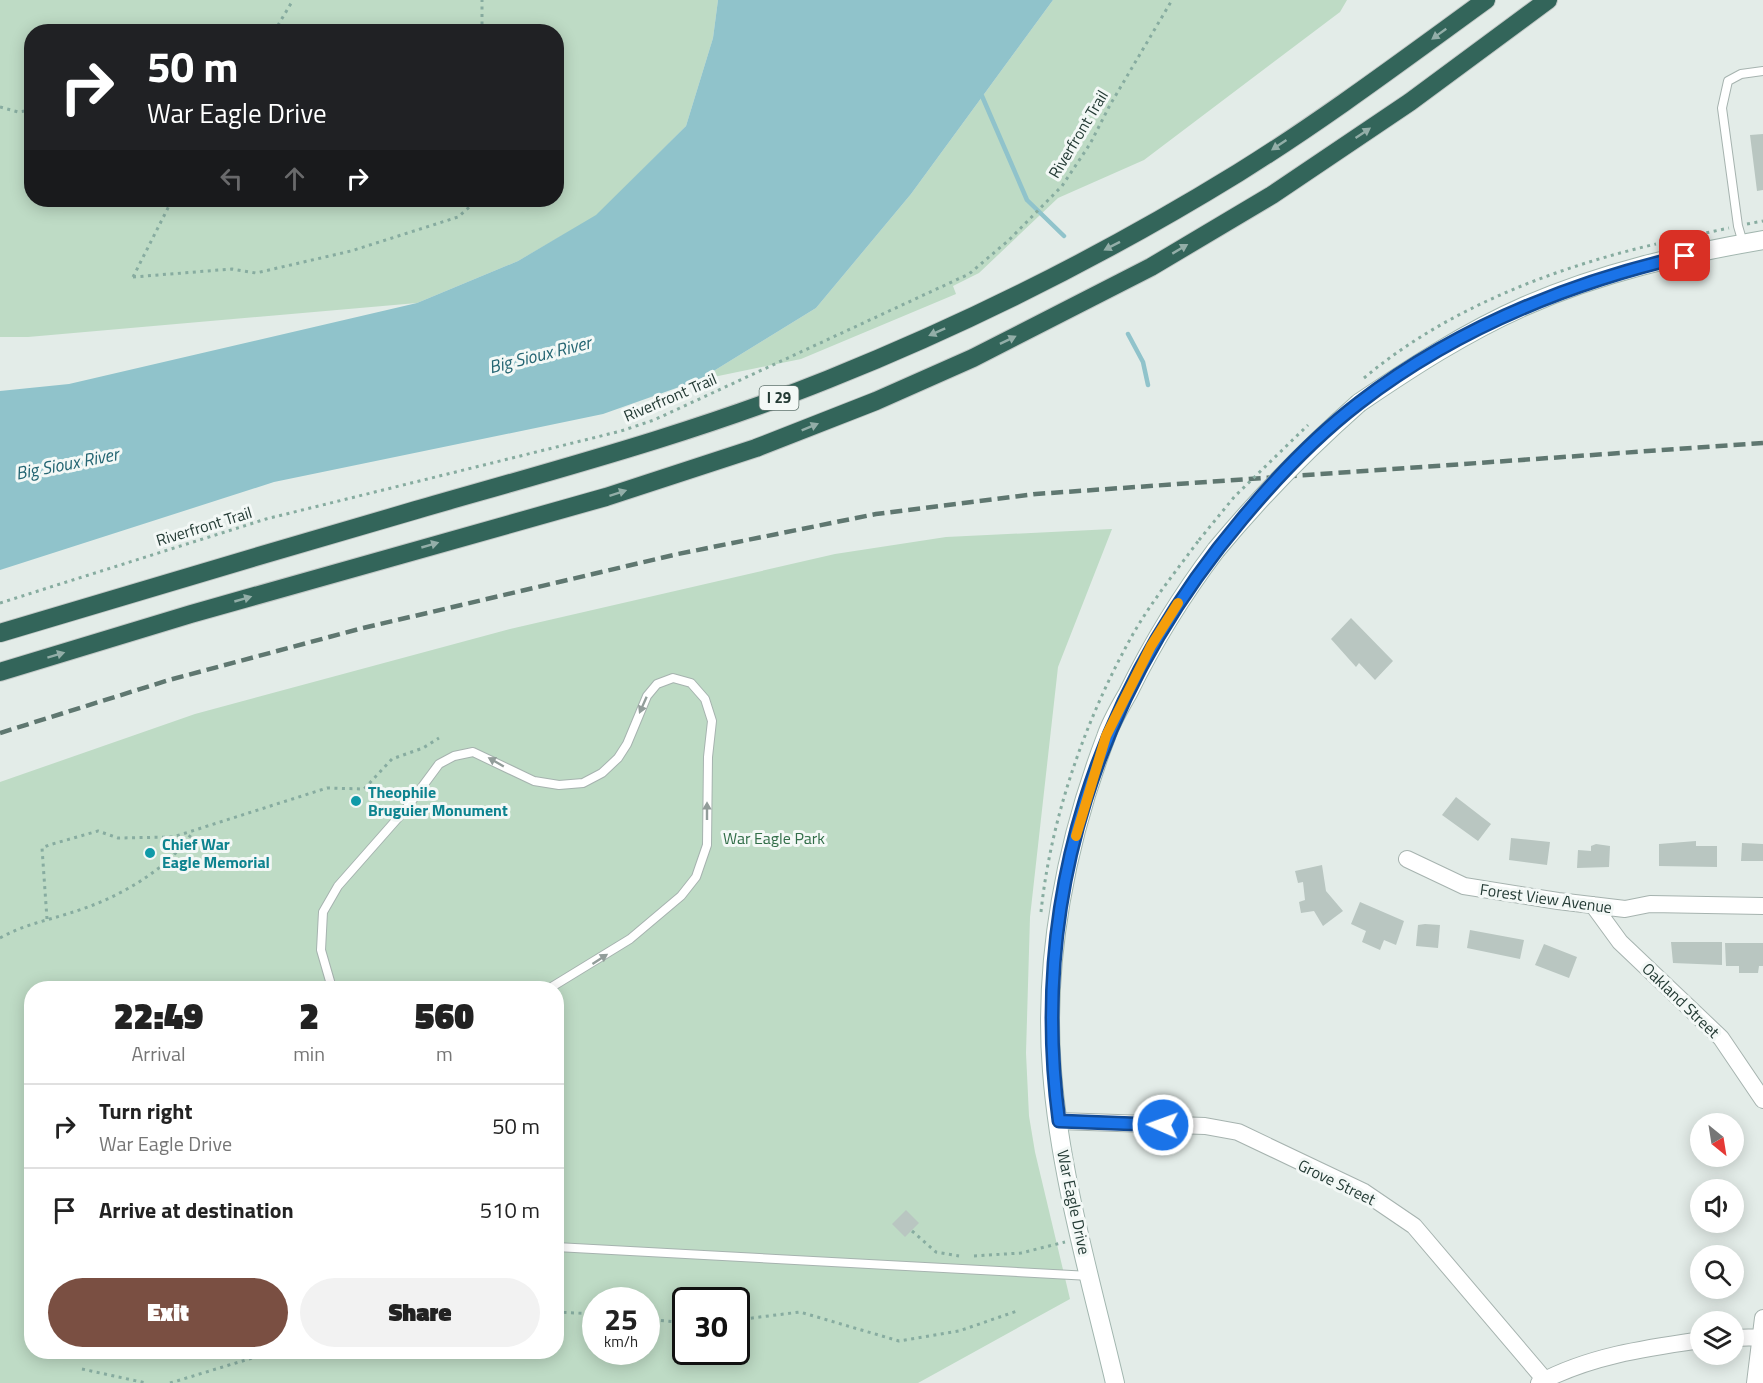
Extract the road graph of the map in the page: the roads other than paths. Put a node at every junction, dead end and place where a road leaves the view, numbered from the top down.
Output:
1 (1486, 0) edge
2 (1548, 1) edge
3 (1763, 71) edge
4 (1763, 240) edge
5 (1743, 243) junction
6 (0, 633) edge
7 (0, 672) edge
8 (1407, 859) dead end
9 (1593, 905) junction
10 (1763, 906) edge
11 (330, 981) edge
12 (561, 981) edge
13 (1763, 1100) edge
14 (1059, 1121) junction
15 (564, 1246) edge
16 (1090, 1276) junction
17 (1763, 1318) edge
18 (1762, 1337) edge
19 (1744, 1338) edge
20 (1690, 1341) edge
21 (1542, 1381) edge
22 (1115, 1383) edge
23 (1755, 1383) edge

1 -> 6 highway, I 29
7 -> 2 highway, I 29
3 - 5 lane
4 - 5 main road, War Eagle Drive
5 - 14 main road, War Eagle Drive, bridge
8 - 9 street, Forest View Avenue
9 - 10 street, Forest View Avenue
9 - 13 street, Oakland Street
12 -> 11 lane
14 - 16 main road, War Eagle Drive
14 - 21 street, Grove Street
15 - 16 lane
16 - 22 main road, War Eagle Drive
17 - 18 street
18 - 19 street
18 - 23 street
20 - 21 street

